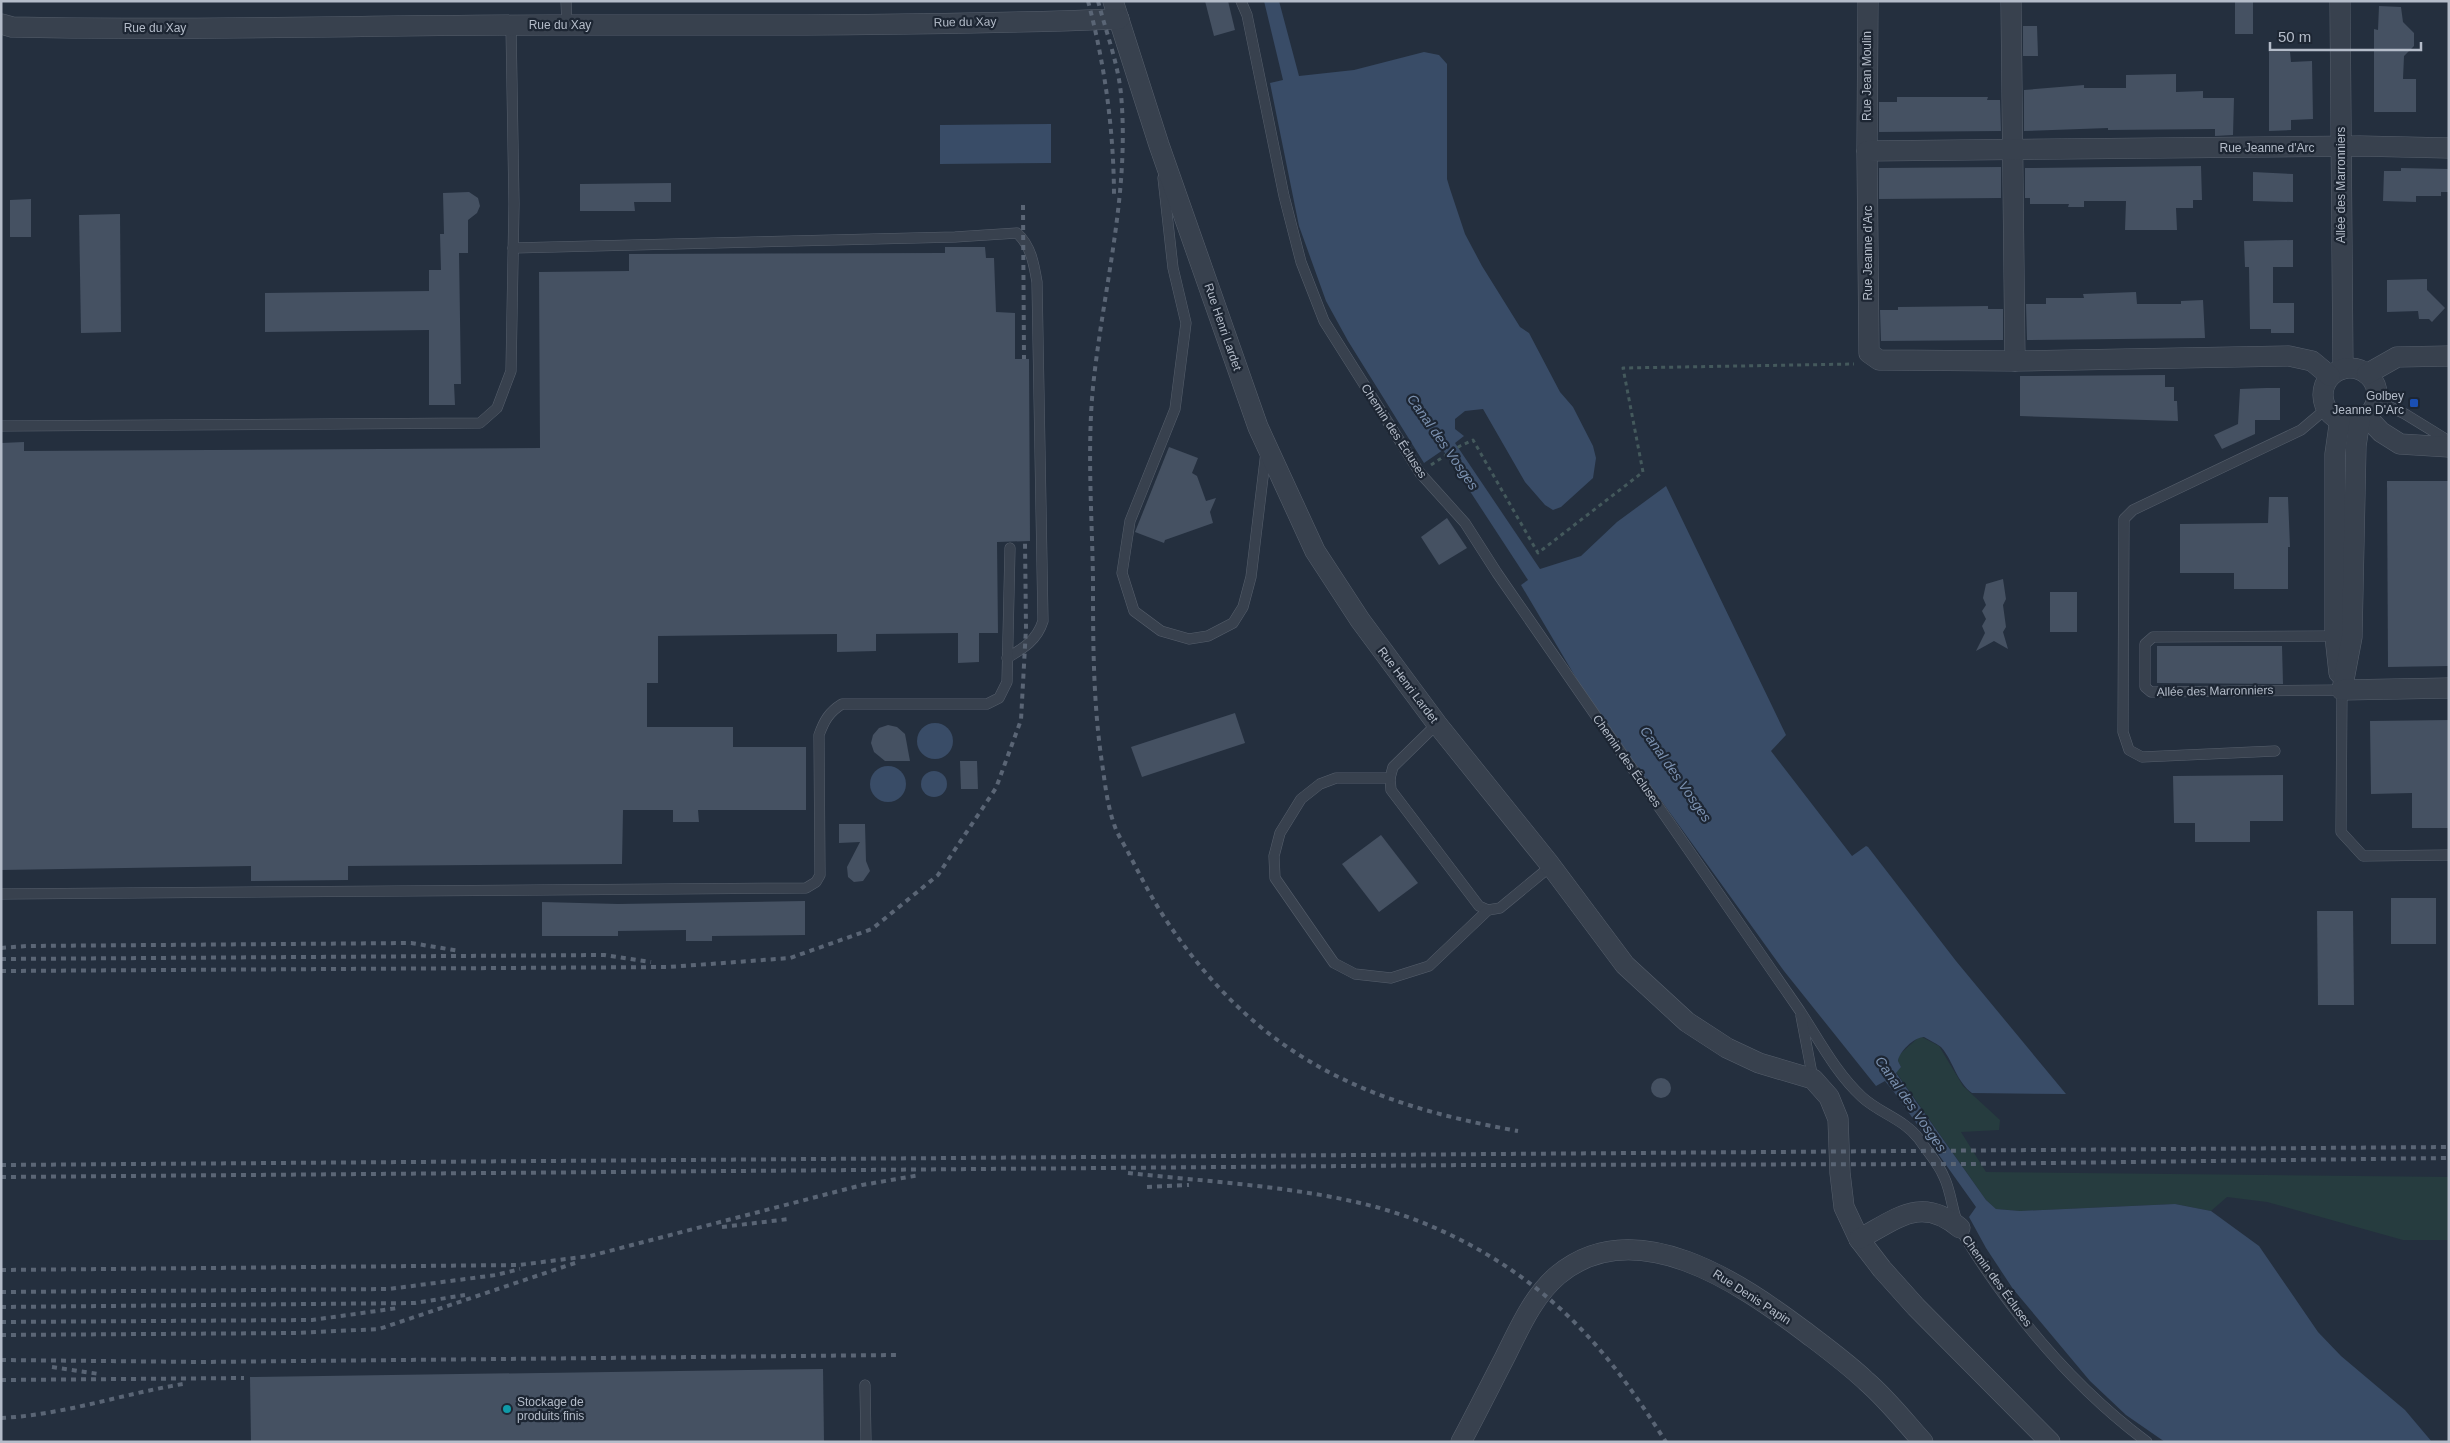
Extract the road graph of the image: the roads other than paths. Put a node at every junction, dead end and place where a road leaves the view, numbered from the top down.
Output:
1 (566, 1) edge
2 (1241, 1) edge
3 (1868, 1) edge
4 (2012, 1) edge
5 (2340, 1) edge
6 (1116, 10) edge
7 (1, 24) edge
8 (566, 25) junction
9 (511, 26) junction
10 (1159, 145) junction
11 (2341, 146) junction
12 (2449, 148) edge
13 (2013, 150) junction
14 (1868, 151) junction
15 (513, 248) junction
16 (2449, 356) edge
17 (2015, 360) junction
18 (2337, 373) junction
19 (2367, 374) junction
20 (2367, 412) junction
21 (2333, 413) junction
22 (1, 426) edge
23 (2449, 441) edge
24 (1267, 444) junction
25 (2449, 447) edge
26 (1010, 548) dead end
27 (2335, 636) junction
28 (1007, 658) junction
29 (2449, 688) edge
30 (2342, 690) junction
31 (1437, 724) junction
32 (2275, 751) dead end
33 (1390, 778) junction
34 (2449, 855) edge
35 (1550, 866) junction
36 (1, 894) edge
37 (1488, 910) junction
38 (1800, 1011) junction
39 (1813, 1079) junction
40 (1960, 1228) junction
41 (1859, 1239) junction
42 (864, 1385) dead end
43 (866, 1442) edge
44 (1461, 1442) edge
45 (1923, 1442) edge
46 (2050, 1442) edge
47 (2147, 1442) edge

1 - 8 lane
2 - 38 lane, Chemin des Écluses
3 - 14 street, Rue Jean Moulin
4 - 13 street
5 - 11 street, Allée des Marronniers
6 - 8 street, Rue du Xay
6 - 10 street, Rue Henri Lardet
7 - 9 street, Rue du Xay
8 - 9 street, Rue du Xay
9 - 15 lane
10 - 24 street, Rue Henri Lardet
10 - 24 lane
11 - 12 street, Rue Jeanne d'Arc
11 - 13 street, Rue Jeanne d'Arc
11 - 18 street, Allée des Marronniers
13 - 14 street, Rue Jeanne d'Arc
13 - 17 street
14 - 17 street, Rue Jeanne d'Arc
15 - 22 lane
15 - 28 lane
16 - 19 street
17 - 18 street
18 - 19 street
18 - 21 street
19 - 20 street
20 - 21 street
20 - 23 lane
20 - 25 street
20 - 30 street
21 - 27 street
21 - 32 lane
24 - 31 street, Rue Henri Lardet
26 - 28 lane
27 - 30 street
27 - 30 lane, Allée des Marronniers
28 - 36 lane
29 - 30 street, Allée des Marronniers
30 - 34 lane
31 - 33 lane
31 - 35 street, Rue Henri Lardet
33 - 37 lane
33 - 37 lane
35 - 37 lane
35 - 39 street, Rue Henri Lardet
38 - 39 lane
38 - 40 lane, Chemin des Écluses
39 - 41 street
40 - 41 street
40 - 47 lane, Chemin des Écluses
41 - 46 street
42 - 43 lane
44 - 45 street, Rue Denis Papin

